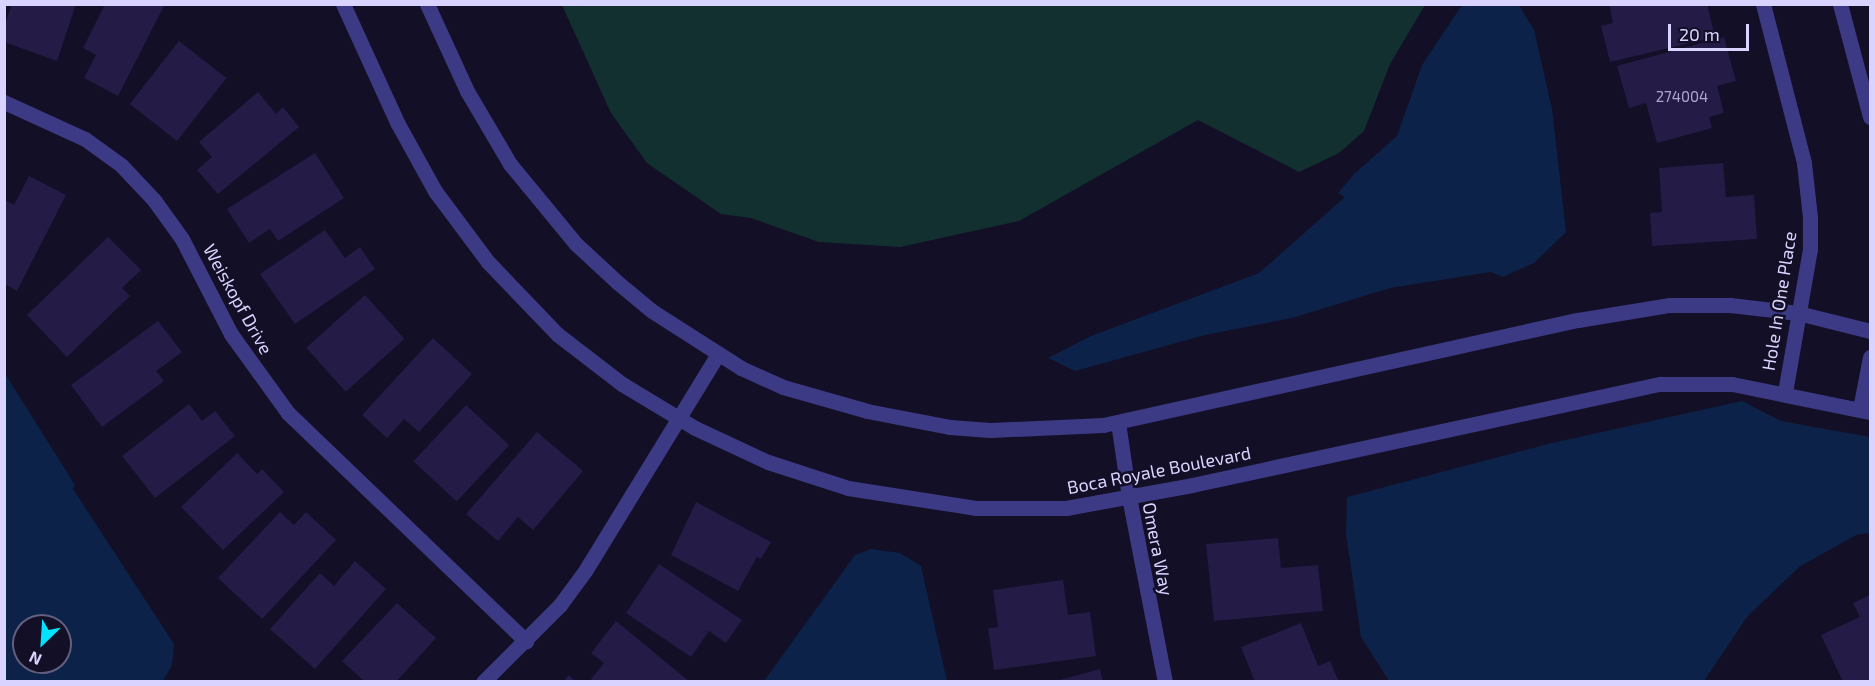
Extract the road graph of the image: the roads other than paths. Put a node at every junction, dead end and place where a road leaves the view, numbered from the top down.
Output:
1 (343, 4) edge
2 (428, 4) edge
3 (1762, 4) edge
4 (1840, 4) edge
5 (4, 102) edge
6 (1870, 117) edge
7 (1798, 313) junction
8 (1870, 331) edge
9 (717, 354) junction
10 (1870, 357) edge
11 (1785, 392) junction
12 (1865, 411) edge
13 (679, 419) junction
14 (1118, 422) junction
15 (1129, 497) junction
16 (526, 641) junction
17 (483, 681) edge
18 (1165, 681) edge

1 - 13 street, Boca Royale Boulevard
2 - 9 street
3 - 7 street, Hole In One Place
4 - 6 street
5 - 16 street, Weiskopf Drive
7 - 8 street
7 - 11 street, Hole In One Place
7 - 14 street
9 - 13 street
9 - 14 street
10 - 12 street
11 - 12 street, Boca Royale Boulevard
11 - 15 street, Boca Royale Boulevard
13 - 15 street, Boca Royale Boulevard
13 - 16 street
14 - 15 street, Omera Way
15 - 18 street, Omera Way
16 - 17 street

